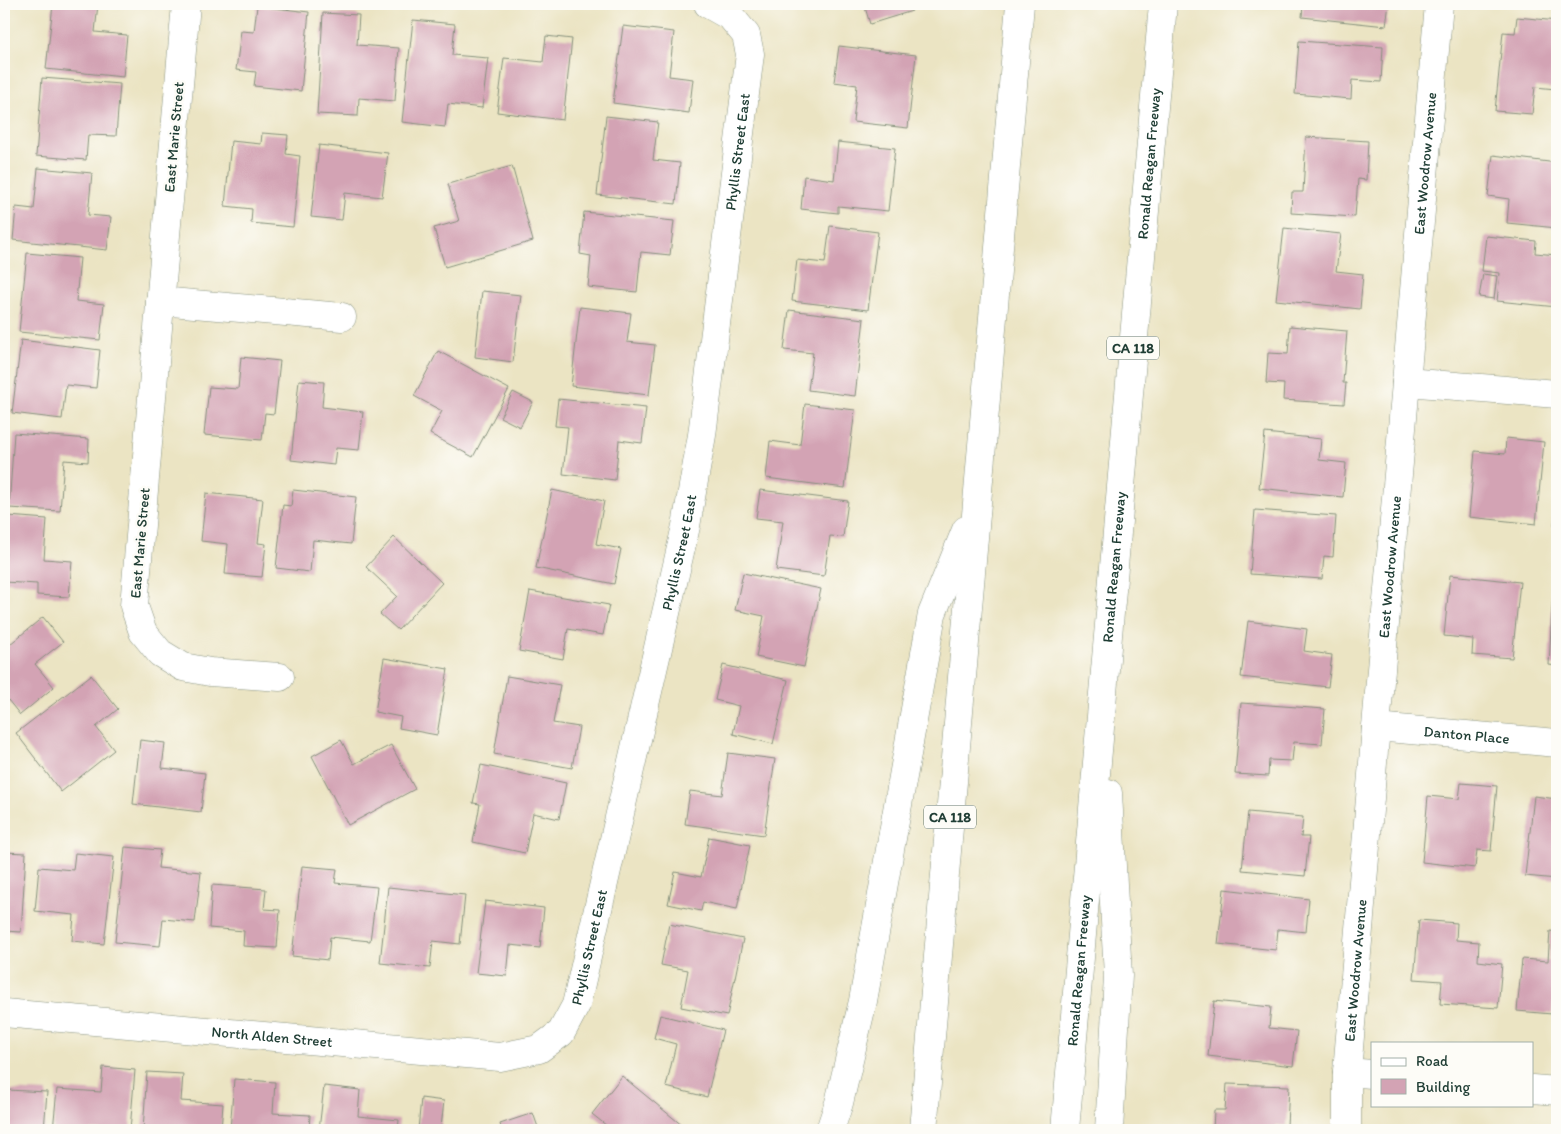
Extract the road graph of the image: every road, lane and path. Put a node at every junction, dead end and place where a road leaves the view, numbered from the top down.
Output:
1 (186, 4) edge
2 (708, 4) edge
3 (1020, 4) edge
4 (1163, 4) edge
5 (1439, 4) edge
6 (160, 301) junction
7 (342, 317) dead end
8 (1406, 382) junction
9 (1557, 394) edge
10 (977, 503) junction
11 (280, 677) dead end
12 (1103, 691) junction
13 (1376, 727) junction
14 (1557, 743) edge
15 (4, 1013) edge
16 (539, 1049) joint
17 (1360, 1073) edge
18 (1534, 1089) edge
19 (1557, 1091) edge
20 (830, 1130) edge
21 (923, 1130) edge
22 (1065, 1130) edge
23 (1109, 1130) edge
24 (1346, 1130) edge

1 - 6 main road, East Marie Street
2 - 16 main road, Phyllis Street East
3 - 10 main road, CA 118
4 - 12 main road, Ronald Reagan Freeway / CA 118
5 - 8 main road, East Woodrow Avenue
6 - 7 main road
6 - 11 main road, East Marie Street
8 - 9 main road
8 - 13 main road, East Woodrow Avenue
10 - 20 main road
10 - 21 main road, CA 118
12 - 22 main road, Ronald Reagan Freeway / CA 118
12 - 23 main road
13 - 14 main road, Danton Place
13 - 17 main road, East Woodrow Avenue
15 - 16 main road, North Alden Street
17 - 24 main road, East Woodrow Avenue
18 - 19 main road

